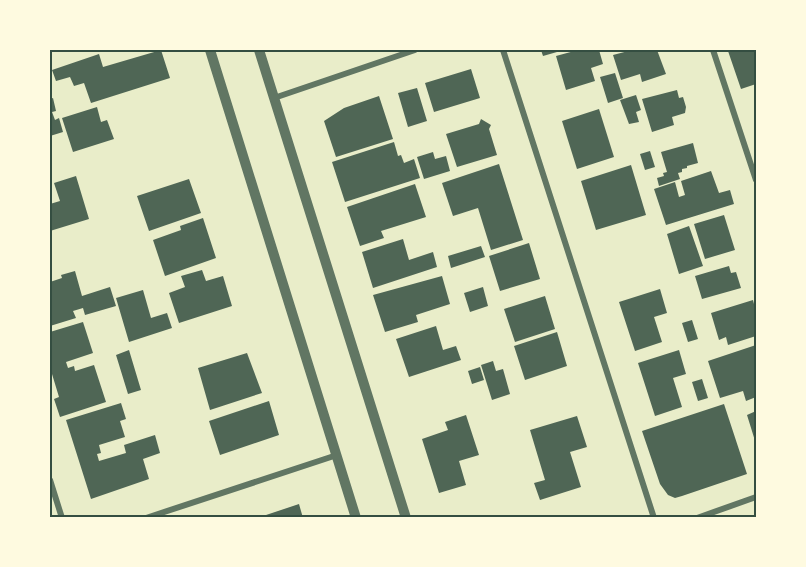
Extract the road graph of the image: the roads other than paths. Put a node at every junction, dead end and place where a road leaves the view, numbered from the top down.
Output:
1 (210, 50) edge
2 (259, 50) edge
3 (415, 50) edge
4 (503, 50) edge
5 (713, 50) edge
6 (274, 98) junction
7 (756, 180) edge
8 (337, 455) junction
9 (50, 480) edge
10 (756, 497) edge
11 (62, 518) edge
12 (146, 518) edge
13 (356, 518) edge
14 (406, 518) edge
15 (654, 518) edge
16 (697, 518) edge

1 - 8 street
2 - 6 street
3 - 6 street
4 - 15 street
5 - 7 street
6 - 14 street
8 - 12 street
8 - 13 street
9 - 11 street
10 - 16 street

